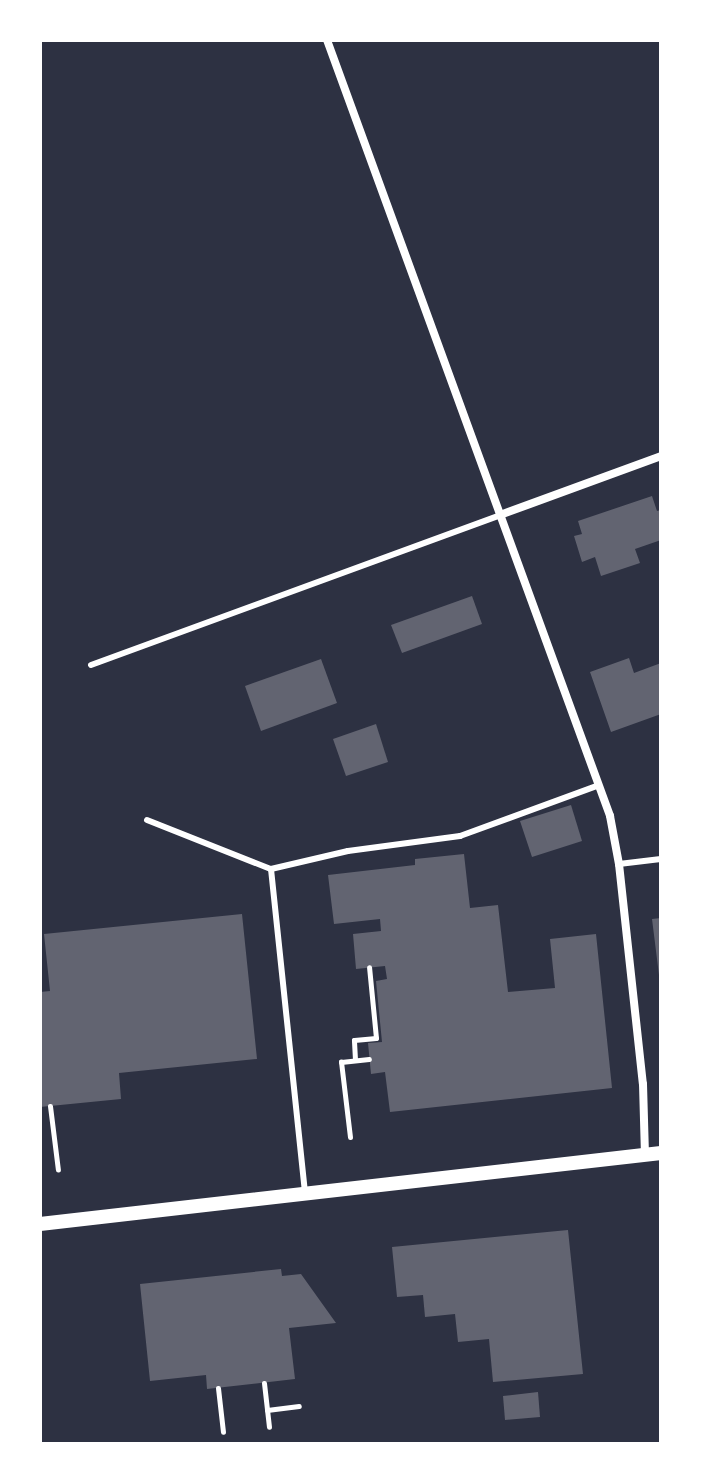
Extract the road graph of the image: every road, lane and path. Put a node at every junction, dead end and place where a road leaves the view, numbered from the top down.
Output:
1 (327, 40) edge
2 (661, 456) edge
3 (500, 515) junction
4 (91, 665) dead end
5 (599, 785) junction
6 (147, 820) dead end
7 (661, 859) edge
8 (619, 864) junction
9 (271, 869) junction
10 (369, 967) dead end
11 (369, 1059) dead end
12 (355, 1060) junction
13 (50, 1106) dead end
14 (350, 1137) dead end
15 (661, 1153) edge
16 (645, 1155) junction
17 (58, 1170) dead end
18 (305, 1194) junction
19 (40, 1224) edge
20 (264, 1383) dead end
21 (218, 1388) dead end
22 (299, 1406) dead end
23 (267, 1410) junction
24 (269, 1427) dead end
25 (223, 1432) dead end

1 - 3 street
2 - 3 street
3 - 4 lane
3 - 5 street
5 - 8 street
5 - 9 lane
6 - 9 lane
7 - 8 lane
8 - 16 street
9 - 18 lane
10 - 12 path
11 - 12 path
12 - 14 path
13 - 17 path
15 - 16 street
16 - 18 street
18 - 19 street
20 - 23 path
21 - 25 path
22 - 23 path
23 - 24 path

